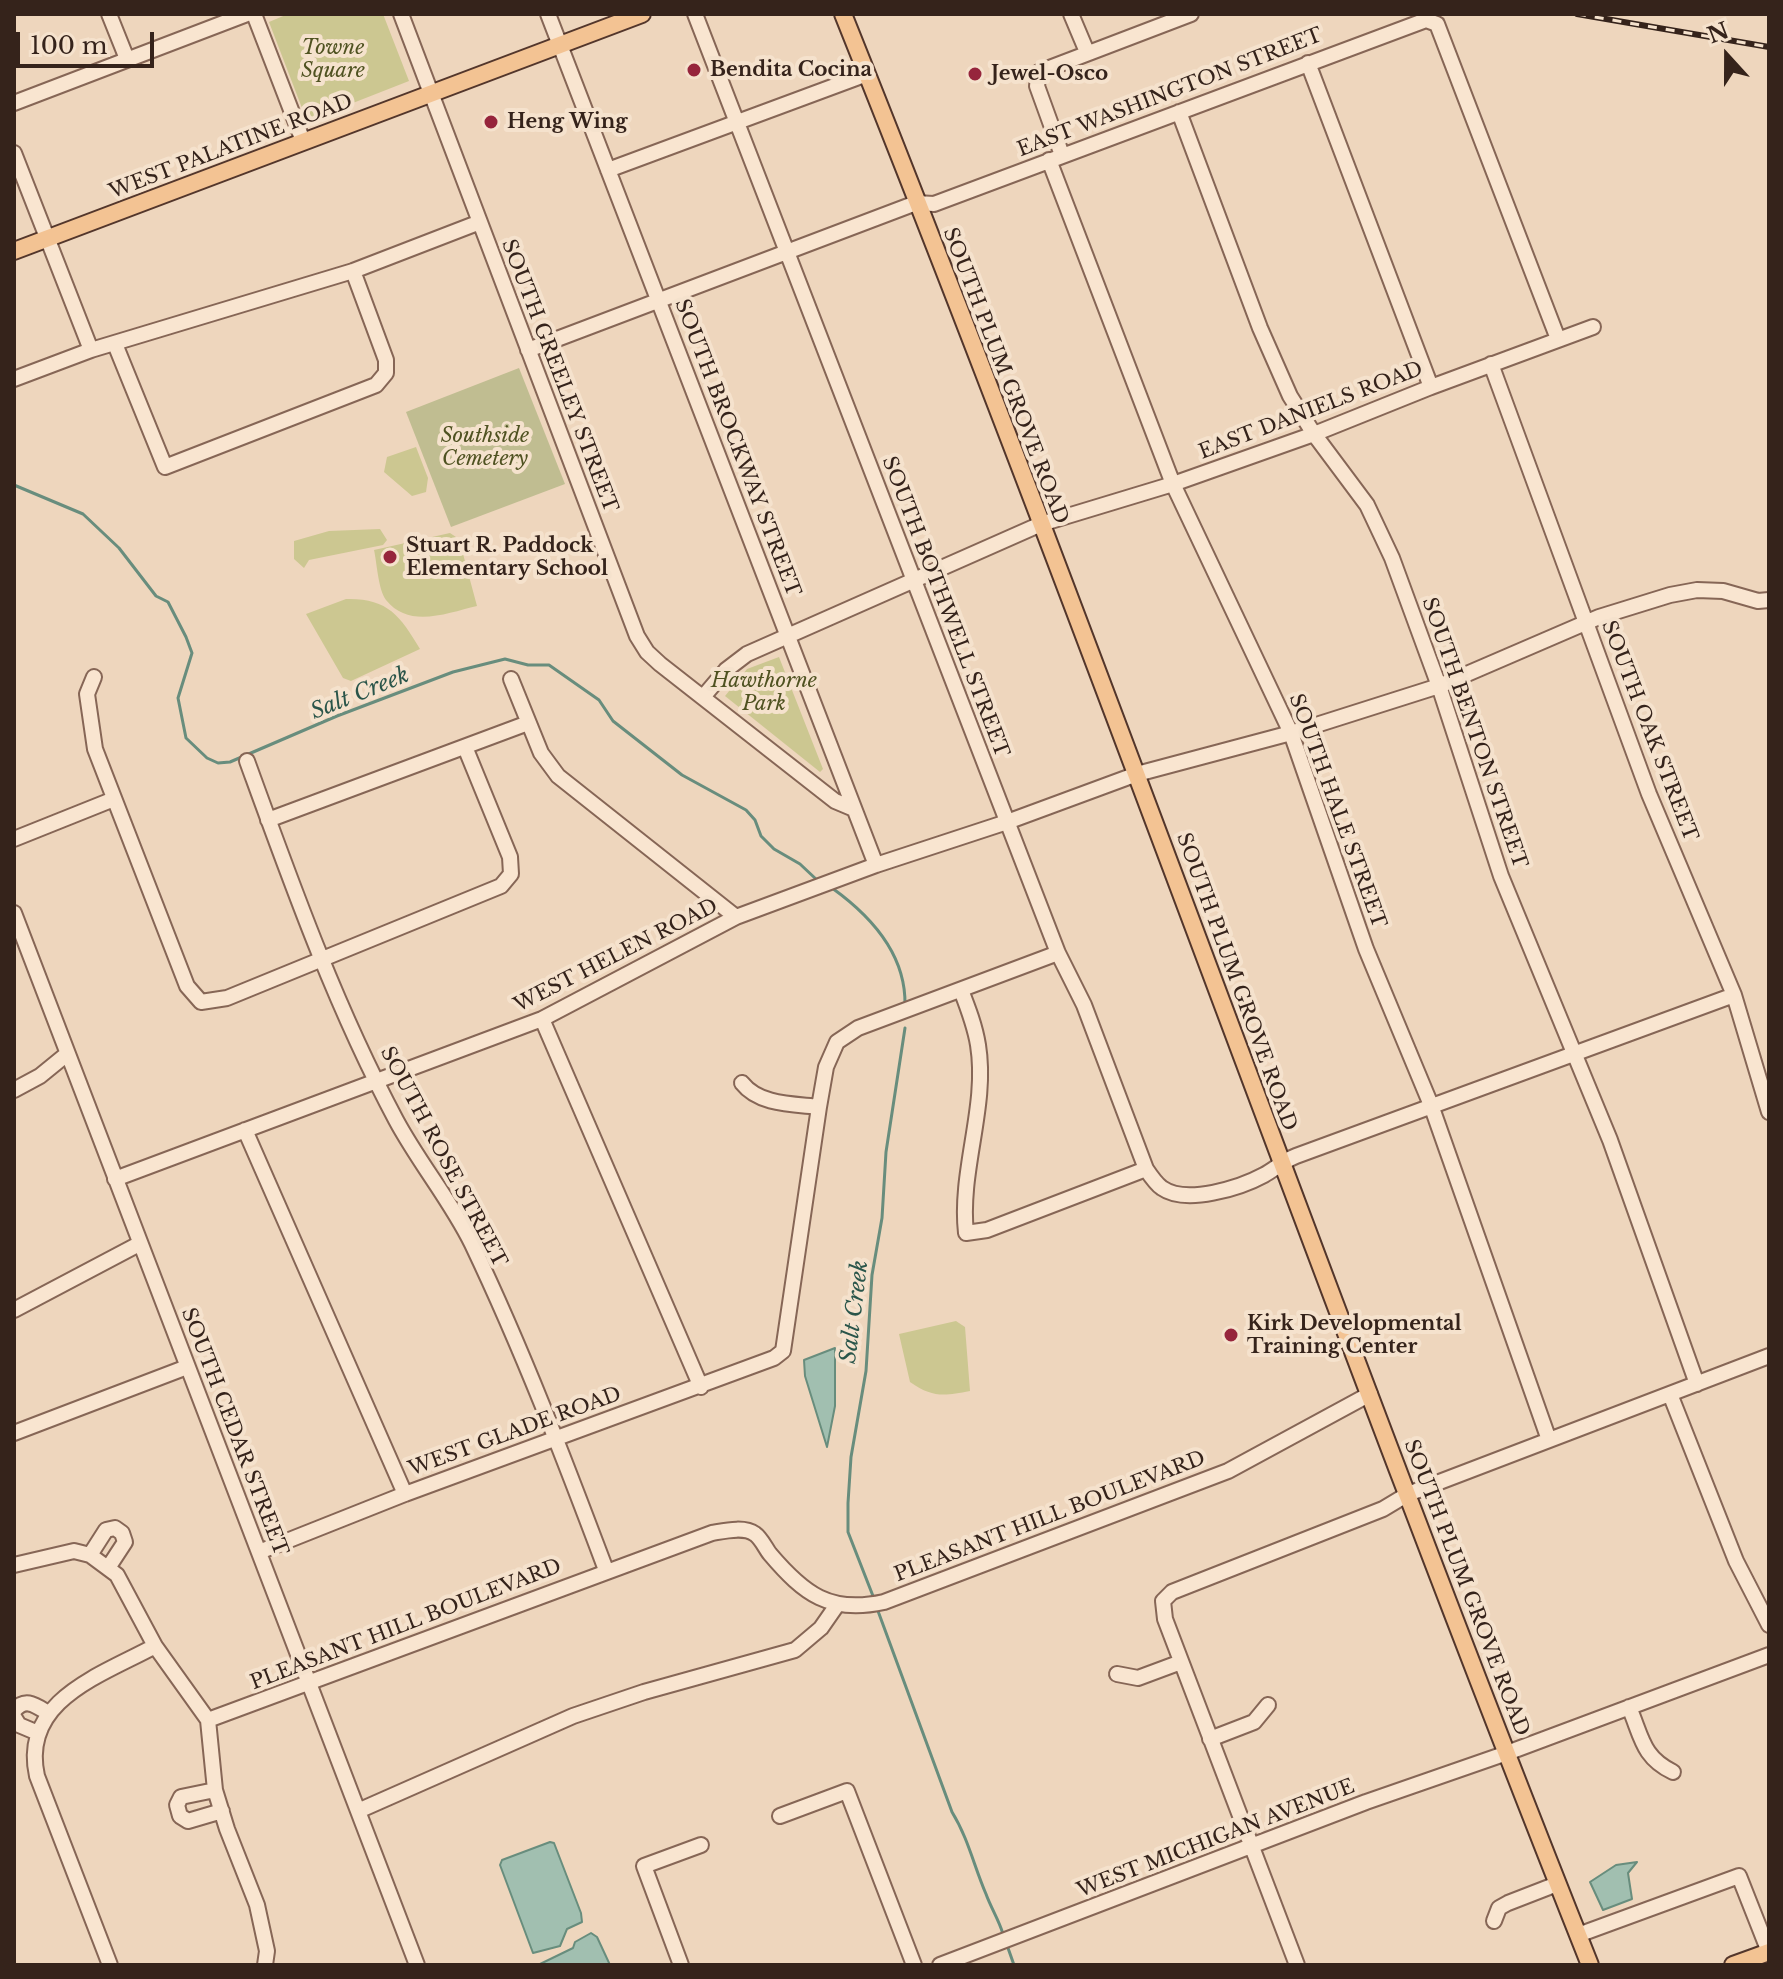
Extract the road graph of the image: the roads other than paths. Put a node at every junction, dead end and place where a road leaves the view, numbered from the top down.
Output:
1 (109, 14) edge
2 (247, 14) edge
3 (254, 14) edge
4 (401, 14) edge
5 (548, 14) edge
6 (642, 14) edge
7 (695, 14) edge
8 (843, 14) edge
9 (1071, 14) edge
10 (1191, 14) edge
11 (560, 45) junction
12 (1087, 52) junction
13 (127, 59) junction
14 (1308, 63) junction
15 (867, 74) junction
16 (431, 93) junction
17 (14, 103) edge
18 (1179, 112) junction
19 (737, 122) junction
20 (303, 141) junction
21 (14, 153) edge
22 (1056, 157) junction
23 (608, 170) junction
24 (916, 203) junction
25 (480, 222) junction
26 (48, 238) junction
27 (14, 251) edge
28 (786, 251) junction
29 (353, 271) junction
30 (658, 299) junction
31 (1593, 327) dead end
32 (1558, 339) junction
33 (115, 344) junction
34 (91, 350) junction
35 (528, 350) junction
36 (1491, 364) junction
37 (14, 379) edge
38 (1431, 387) junction
39 (1314, 434) junction
40 (1173, 484) junction
41 (1041, 524) junction
42 (913, 580) junction
43 (1769, 600) edge
44 (1587, 622) junction
45 (789, 637) junction
46 (94, 677) dead end
47 (511, 679) dead end
48 (1439, 686) junction
49 (703, 697) junction
50 (528, 723) junction
51 (1291, 733) junction
52 (465, 747) junction
53 (247, 761) dead end
54 (1137, 774) junction
55 (114, 799) junction
56 (854, 809) junction
57 (268, 820) junction
58 (1007, 822) junction
59 (14, 839) edge
60 (876, 865) junction
61 (14, 913) edge
62 (736, 917) junction
63 (1058, 953) junction
64 (322, 959) junction
65 (961, 990) junction
66 (1734, 995) junction
67 (542, 1019) junction
68 (1576, 1053) junction
69 (67, 1054) junction
70 (377, 1082) junction
71 (742, 1083) dead end
72 (14, 1090) edge
73 (1431, 1105) junction
74 (819, 1107) junction
75 (1769, 1112) edge
76 (245, 1130) junction
77 (1282, 1161) junction
78 (1146, 1169) junction
79 (115, 1179) junction
80 (139, 1244) junction
81 (14, 1310) edge
82 (1769, 1356) edge
83 (187, 1367) junction
84 (1697, 1384) junction
85 (701, 1387) junction
86 (1370, 1394) junction
87 (1670, 1394) junction
88 (14, 1433) edge
89 (556, 1437) junction
90 (1549, 1440) junction
91 (405, 1494) junction
92 (1408, 1494) junction
93 (259, 1552) junction
94 (90, 1555) junction
95 (14, 1565) edge
96 (108, 1568) junction
97 (606, 1570) junction
98 (837, 1605) junction
99 (1769, 1625) edge
100 (155, 1646) junction
101 (1769, 1655) edge
102 (1181, 1662) junction
103 (1117, 1674) dead end
104 (309, 1684) junction
105 (1268, 1705) dead end
106 (1629, 1707) junction
107 (48, 1713) junction
108 (14, 1714) edge
109 (208, 1720) junction
110 (38, 1733) junction
111 (1210, 1739) junction
112 (1507, 1753) junction
113 (1673, 1772) dead end
114 (215, 1790) junction
115 (222, 1811) junction
116 (358, 1811) junction
117 (780, 1816) dead end
118 (701, 1845) dead end
119 (1251, 1845) junction
120 (1557, 1884) junction
121 (1494, 1921) dead end
122 (1578, 1935) junction
123 (1769, 1952) edge
124 (1751, 1962) edge
125 (110, 1965) edge
126 (265, 1965) edge
127 (417, 1965) edge
128 (681, 1965) edge
129 (914, 1965) edge
130 (940, 1965) edge
131 (1297, 1965) edge
132 (1590, 1965) edge
133 (1733, 1965) edge

1 - 13 street
2 - 13 street
3 - 20 street
4 - 16 street, SOUTH GREELEY STREET
5 - 11 street, SOUTH BROCKWAY STREET
6 - 11 main road, WEST PALATINE ROAD
7 - 19 street, SOUTH BOTHWELL STREET
8 - 15 main road, SOUTH PLUM GROVE ROAD
9 - 12 street
10 - 12 street
11 - 16 main road, WEST PALATINE ROAD
11 - 23 street, SOUTH BROCKWAY STREET
12 - 22 street, SOUTH HALE STREET
13 - 17 street
14 - 18 street, EAST WASHINGTON STREET
14 - 32 street, EAST WASHINGTON STREET
14 - 38 street
15 - 19 street
15 - 24 main road, SOUTH PLUM GROVE ROAD
16 - 20 main road, WEST PALATINE ROAD
16 - 25 street, SOUTH GREELEY STREET
18 - 22 street, EAST WASHINGTON STREET
18 - 39 street, SOUTH BENTON STREET
19 - 23 street
19 - 28 street, SOUTH BOTHWELL STREET
20 - 26 main road, WEST PALATINE ROAD
21 - 26 street
22 - 24 street, EAST WASHINGTON STREET
22 - 40 street, SOUTH HALE STREET
23 - 30 street, SOUTH BROCKWAY STREET
24 - 28 street, EAST WASHINGTON STREET
24 - 41 main road, SOUTH PLUM GROVE ROAD
25 - 29 street
25 - 35 street, SOUTH GREELEY STREET
26 - 27 main road, WEST PALATINE ROAD
26 - 34 street
28 - 30 street, EAST WASHINGTON STREET
28 - 42 street, SOUTH BOTHWELL STREET
29 - 33 street
29 - 33 street
30 - 35 street, EAST WASHINGTON STREET
30 - 45 street, SOUTH BROCKWAY STREET
31 - 32 street, EAST DANIELS ROAD
32 - 36 street, EAST DANIELS ROAD
33 - 34 street
34 - 37 street
35 - 49 street, SOUTH GREELEY STREET
36 - 38 street, EAST DANIELS ROAD
36 - 44 street, SOUTH OAK STREET
38 - 39 street, EAST DANIELS ROAD
39 - 40 street, EAST DANIELS ROAD
39 - 48 street, SOUTH BENTON STREET
40 - 41 street, EAST DANIELS ROAD
40 - 51 street, SOUTH HALE STREET
41 - 42 street, EAST DANIELS ROAD
41 - 54 main road, SOUTH PLUM GROVE ROAD
42 - 45 street, EAST DANIELS ROAD
42 - 58 street, SOUTH BOTHWELL STREET
43 - 44 street, WEST HELEN ROAD
44 - 48 street, WEST HELEN ROAD
44 - 66 street, SOUTH OAK STREET
45 - 49 street, EAST DANIELS ROAD
45 - 56 street, SOUTH BROCKWAY STREET
46 - 55 street
47 - 50 street
48 - 51 street, WEST HELEN ROAD
48 - 68 street, SOUTH BENTON STREET
49 - 56 street, SOUTH GREELEY STREET
50 - 52 street
50 - 62 street
51 - 54 street, WEST HELEN ROAD
51 - 73 street, SOUTH HALE STREET
52 - 57 street
52 - 64 street
53 - 57 street, SOUTH ROSE STREET
54 - 58 street, WEST HELEN ROAD
54 - 77 main road, SOUTH PLUM GROVE ROAD
55 - 59 street
55 - 64 street
56 - 60 street, SOUTH BROCKWAY STREET
57 - 64 street, SOUTH ROSE STREET
58 - 60 street, WEST HELEN ROAD
58 - 63 street, SOUTH BOTHWELL STREET
60 - 62 street, WEST HELEN ROAD
61 - 69 street, SOUTH CEDAR STREET
62 - 67 street, WEST HELEN ROAD
63 - 65 street
63 - 78 street, SOUTH BOTHWELL STREET
64 - 70 street, SOUTH ROSE STREET
65 - 74 street
65 - 78 street
66 - 68 street
66 - 75 street, SOUTH OAK STREET
67 - 70 street, WEST HELEN ROAD
67 - 85 street
68 - 73 street
68 - 84 street, SOUTH BENTON STREET
69 - 72 street
69 - 79 street, SOUTH CEDAR STREET
70 - 76 street, WEST HELEN ROAD
70 - 89 street, SOUTH ROSE STREET
71 - 74 street
73 - 77 street
73 - 90 street, SOUTH HALE STREET
74 - 85 street, WEST GLADE ROAD
76 - 79 street, WEST HELEN ROAD
76 - 91 street
77 - 78 street, SOUTH BOTHWELL STREET
77 - 86 main road, SOUTH PLUM GROVE ROAD
79 - 80 street, SOUTH CEDAR STREET
80 - 81 street
80 - 83 street, SOUTH CEDAR STREET
82 - 84 street
83 - 88 street
83 - 93 street, SOUTH CEDAR STREET
84 - 87 street
85 - 89 street, WEST GLADE ROAD
86 - 92 main road, SOUTH PLUM GROVE ROAD
86 - 98 street, PLEASANT HILL BOULEVARD
87 - 90 street
87 - 99 street
89 - 91 street, WEST GLADE ROAD
89 - 97 street, SOUTH ROSE STREET
90 - 92 street
91 - 93 street, WEST GLADE ROAD
92 - 102 street
92 - 112 main road, SOUTH PLUM GROVE ROAD
93 - 104 street, SOUTH CEDAR STREET
94 - 95 street
94 - 96 street
94 - 96 street
96 - 100 street
97 - 98 street, PLEASANT HILL BOULEVARD
97 - 104 street, PLEASANT HILL BOULEVARD
98 - 116 street
100 - 107 street
100 - 109 street
101 - 106 street, WEST MICHIGAN AVENUE
102 - 103 street
102 - 111 street
104 - 109 street, PLEASANT HILL BOULEVARD
104 - 116 street, SOUTH CEDAR STREET
105 - 111 street
106 - 112 street, WEST MICHIGAN AVENUE
106 - 113 street
107 - 108 street
107 - 110 street
108 - 110 street
109 - 114 street
110 - 125 street
111 - 119 street
112 - 119 street, WEST MICHIGAN AVENUE
112 - 120 main road, SOUTH PLUM GROVE ROAD
114 - 115 street
114 - 115 street
115 - 126 street
116 - 127 street, SOUTH CEDAR STREET
117 - 129 street
118 - 128 street
119 - 130 street, WEST MICHIGAN AVENUE
119 - 131 street
120 - 121 street
120 - 122 main road, SOUTH PLUM GROVE ROAD
122 - 123 street
122 - 132 main road, SOUTH PLUM GROVE ROAD
123 - 124 main road
124 - 133 main road

